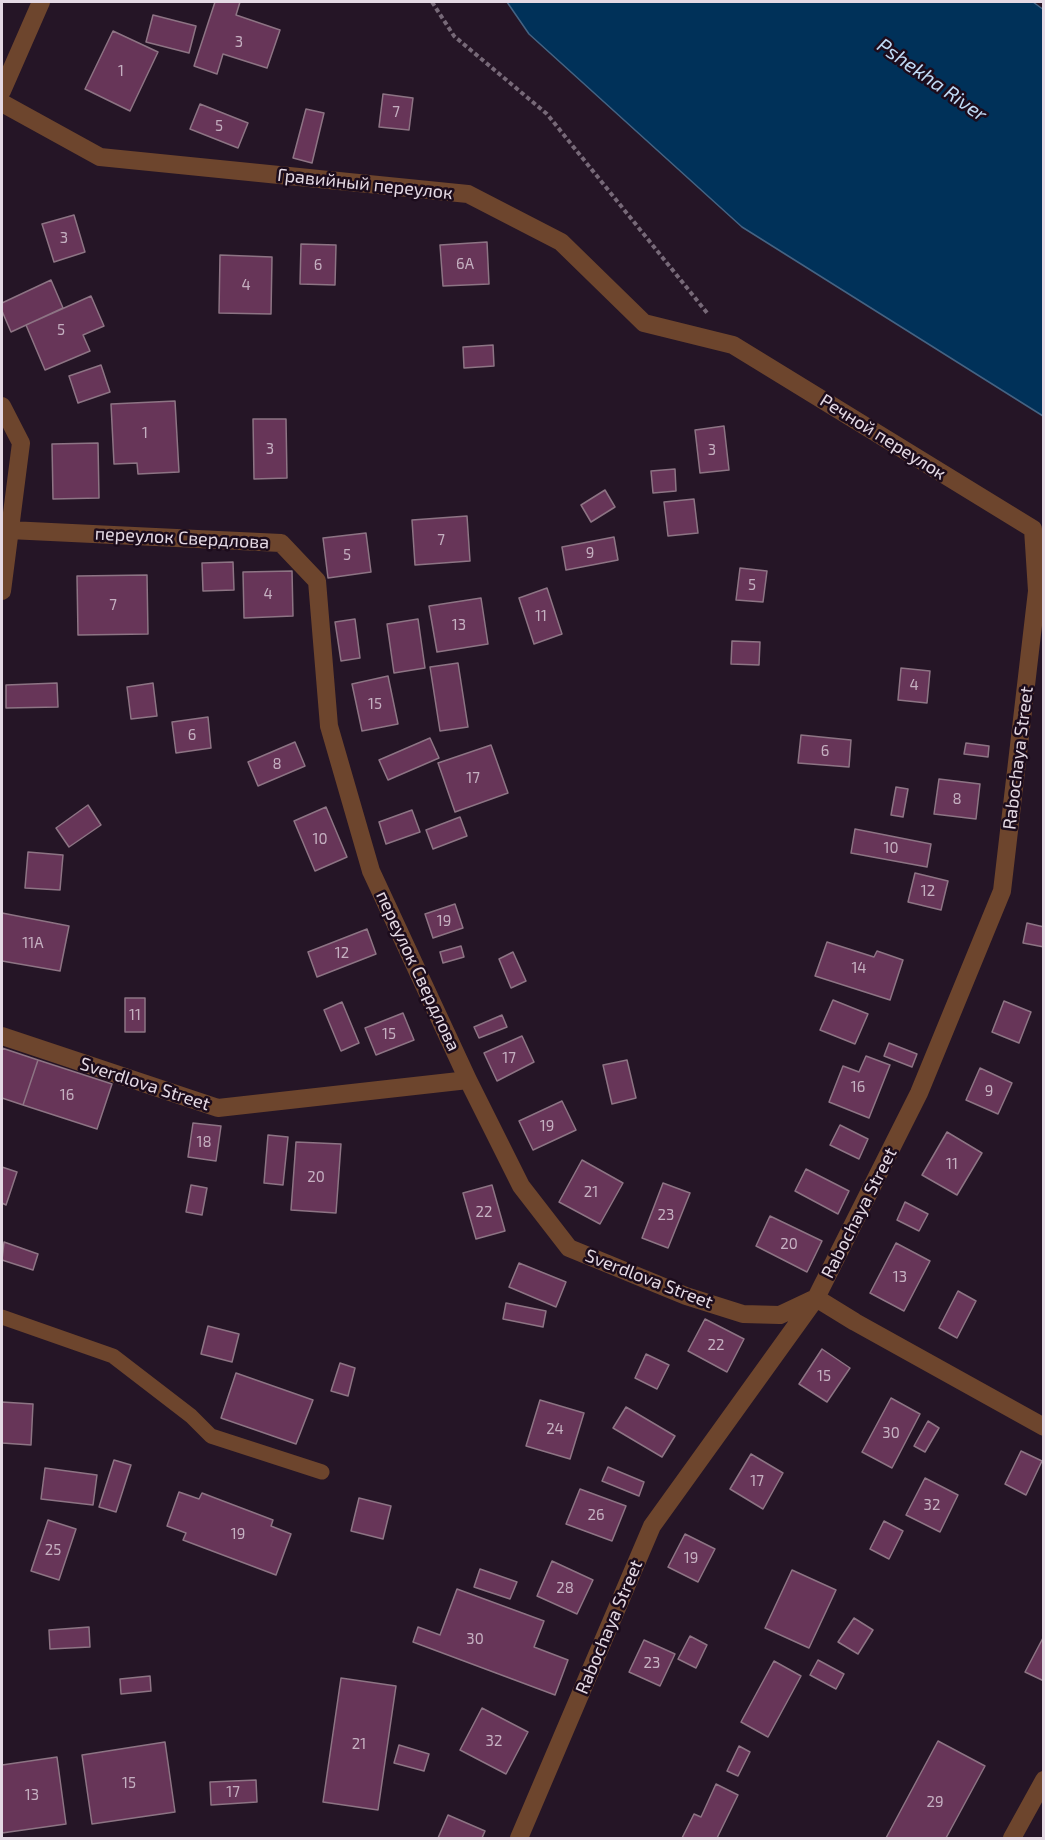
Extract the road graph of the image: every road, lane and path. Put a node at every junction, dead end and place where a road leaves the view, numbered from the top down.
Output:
1 (41, 2) edge
2 (432, 2) edge
3 (2, 91) edge
4 (2, 103) edge
5 (733, 345) junction
6 (2, 406) edge
7 (1038, 529) edge
8 (9, 530) junction
9 (2, 591) edge
10 (2, 1036) edge
11 (468, 1080) junction
12 (816, 1298) junction
13 (2, 1317) edge
14 (1044, 1427) edge
15 (322, 1472) dead end
16 (1044, 1780) edge
17 (519, 1839) edge
18 (1012, 1839) edge

1 - 3 street
2 - 5 path
4 - 5 street, Гравийный переулок
5 - 7 street, Речной переулок
6 - 8 street
7 - 12 street, Rabochaya Street
8 - 9 street
8 - 11 street, переулок Свердлова
10 - 11 street, Sverdlova Street
11 - 12 street, Sverdlova Street
12 - 14 street
12 - 17 street, Rabochaya Street
13 - 15 lane
16 - 18 street

